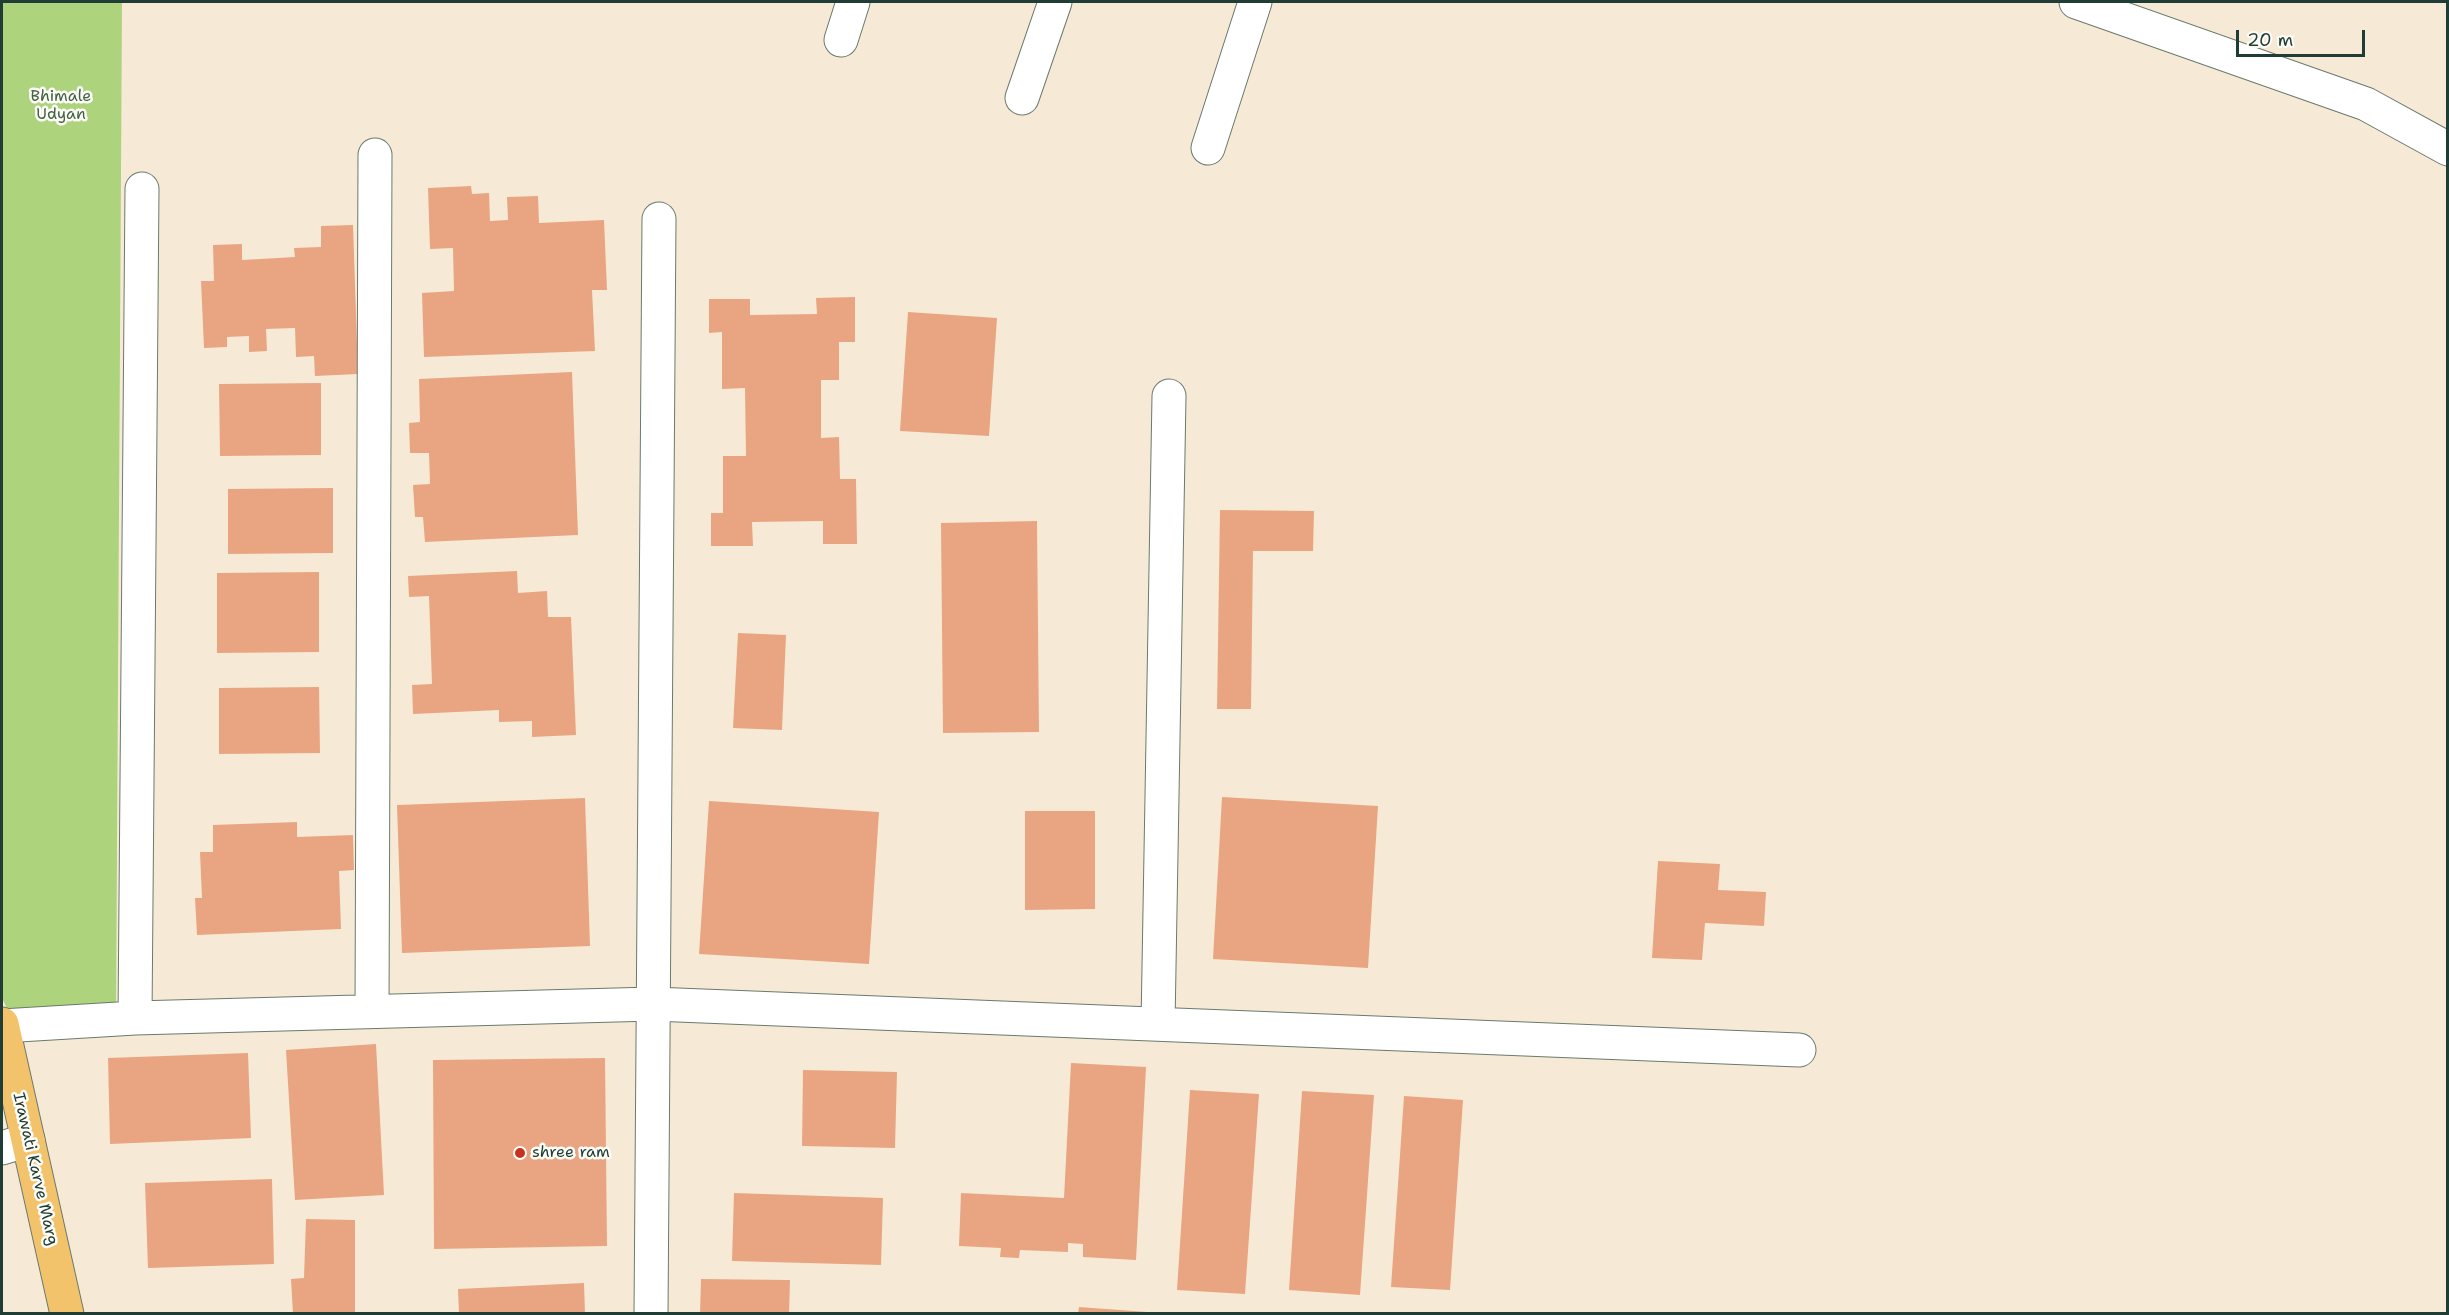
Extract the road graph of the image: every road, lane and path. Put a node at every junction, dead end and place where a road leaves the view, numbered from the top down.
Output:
1 (853, 2) edge
2 (1055, 2) edge
3 (1255, 2) edge
4 (2076, 2) edge
5 (841, 40) dead end
6 (1023, 98) dead end
7 (1208, 148) dead end
8 (2448, 149) edge
9 (375, 155) dead end
10 (142, 189) dead end
11 (659, 219) dead end
12 (1169, 396) dead end
13 (653, 1004) junction
14 (372, 1011) junction
15 (135, 1018) junction
16 (1158, 1024) junction
17 (2, 1025) edge
18 (1799, 1050) dead end
19 (15, 1144) edge
20 (67, 1314) edge
21 (651, 1314) edge

1 - 5 street
2 - 6 street
3 - 7 street
4 - 8 street
9 - 14 street
10 - 15 street
11 - 13 street
12 - 16 street
13 - 14 street
13 - 16 street
13 - 21 street
14 - 15 street
15 - 17 street
16 - 18 street
17 - 19 main road, Irawati Karve Marg
19 - 20 main road, Irawati Karve Marg

